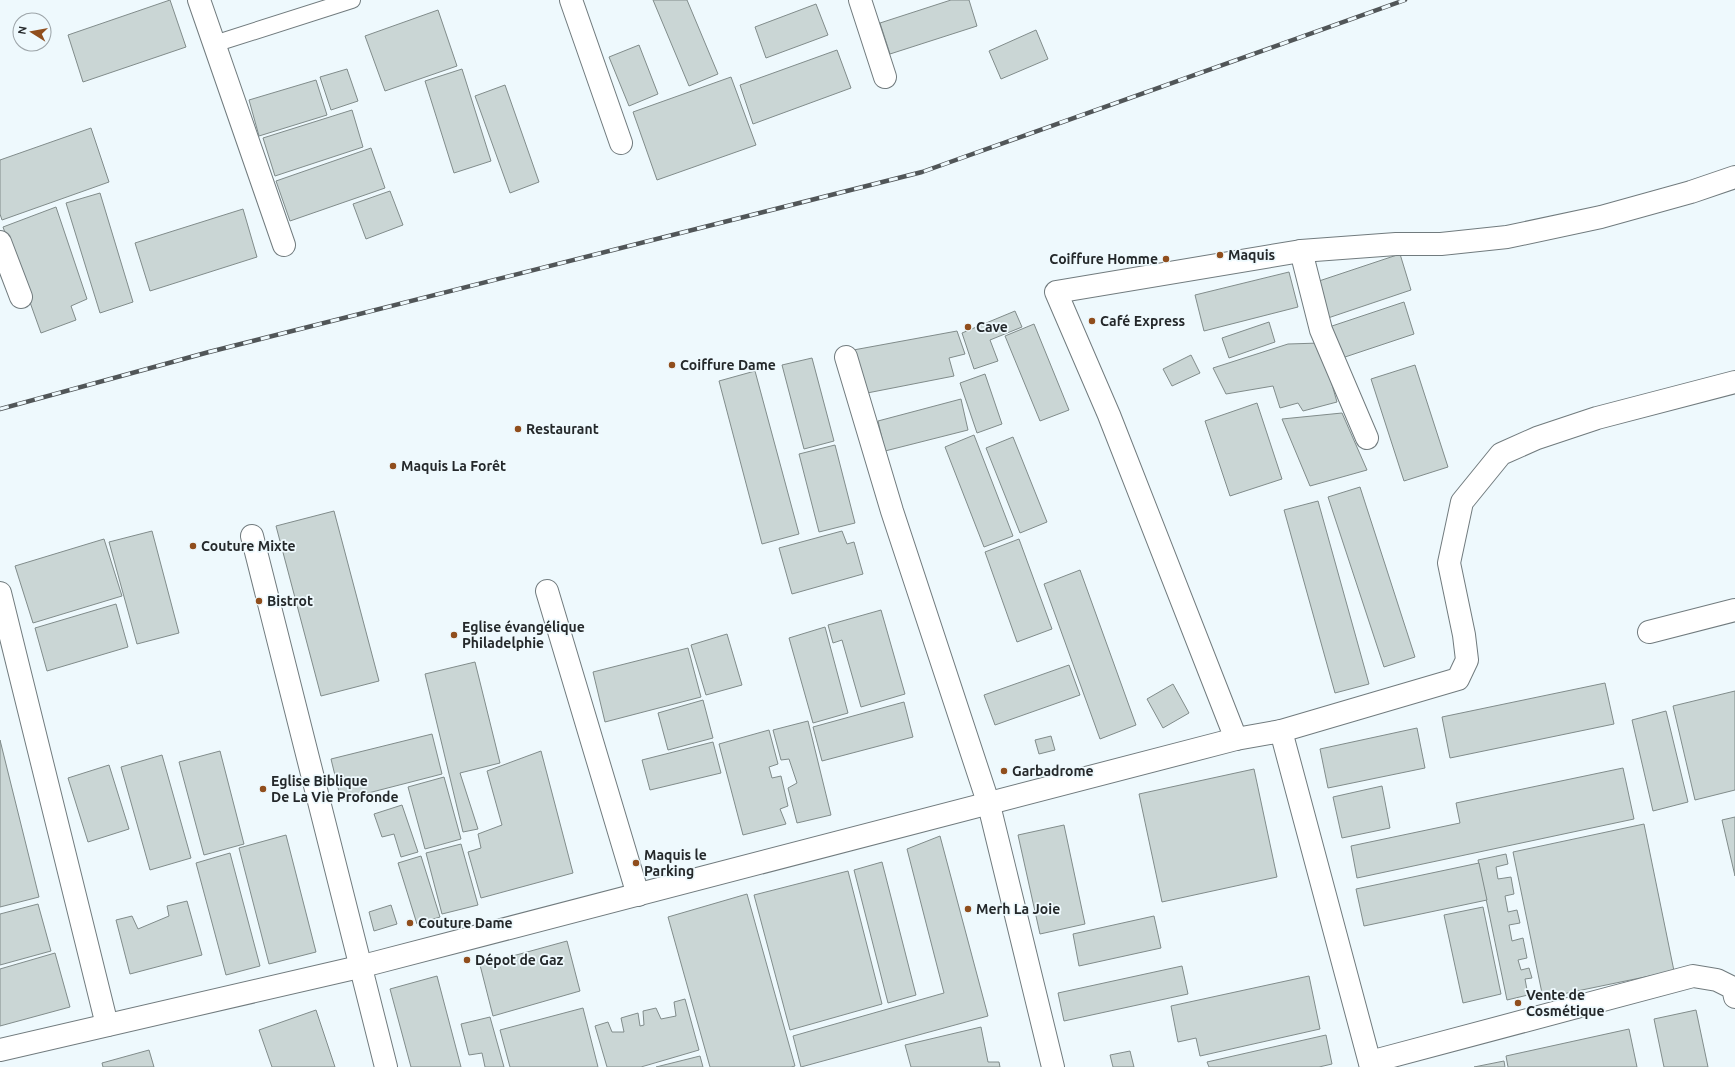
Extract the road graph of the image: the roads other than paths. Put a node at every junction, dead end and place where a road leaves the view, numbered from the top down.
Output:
1 (199, 0) edge
2 (352, 0) edge
3 (571, 0) edge
4 (860, 0) edge
5 (214, 44) junction
6 (885, 77) dead end
7 (621, 143) dead end
8 (1735, 177) edge
9 (0, 242) edge
10 (284, 245) dead end
11 (1301, 251) junction
12 (21, 297) dead end
13 (846, 357) dead end
14 (1735, 382) edge
15 (1367, 438) dead end
16 (252, 536) dead end
17 (547, 591) dead end
18 (0, 593) edge
19 (1735, 610) edge
20 (1649, 632) dead end
21 (1282, 731) junction
22 (1236, 739) junction
23 (988, 805) junction
24 (638, 895) junction
25 (359, 967) junction
26 (1735, 997) edge
27 (107, 1025) junction
28 (0, 1050) edge
29 (1371, 1065) edge
30 (386, 1067) edge
31 (1053, 1067) edge

1 - 5 street
2 - 5 lane
3 - 7 street
4 - 6 street
5 - 10 street
8 - 11 street
9 - 12 street
11 - 15 street
11 - 22 street
13 - 23 street
14 - 21 street
16 - 25 street
17 - 24 street
18 - 27 street
19 - 20 street
21 - 22 street
21 - 29 street
22 - 23 street
23 - 24 street
23 - 31 street
24 - 25 street
25 - 27 street
25 - 30 street
26 - 29 street
27 - 28 street

